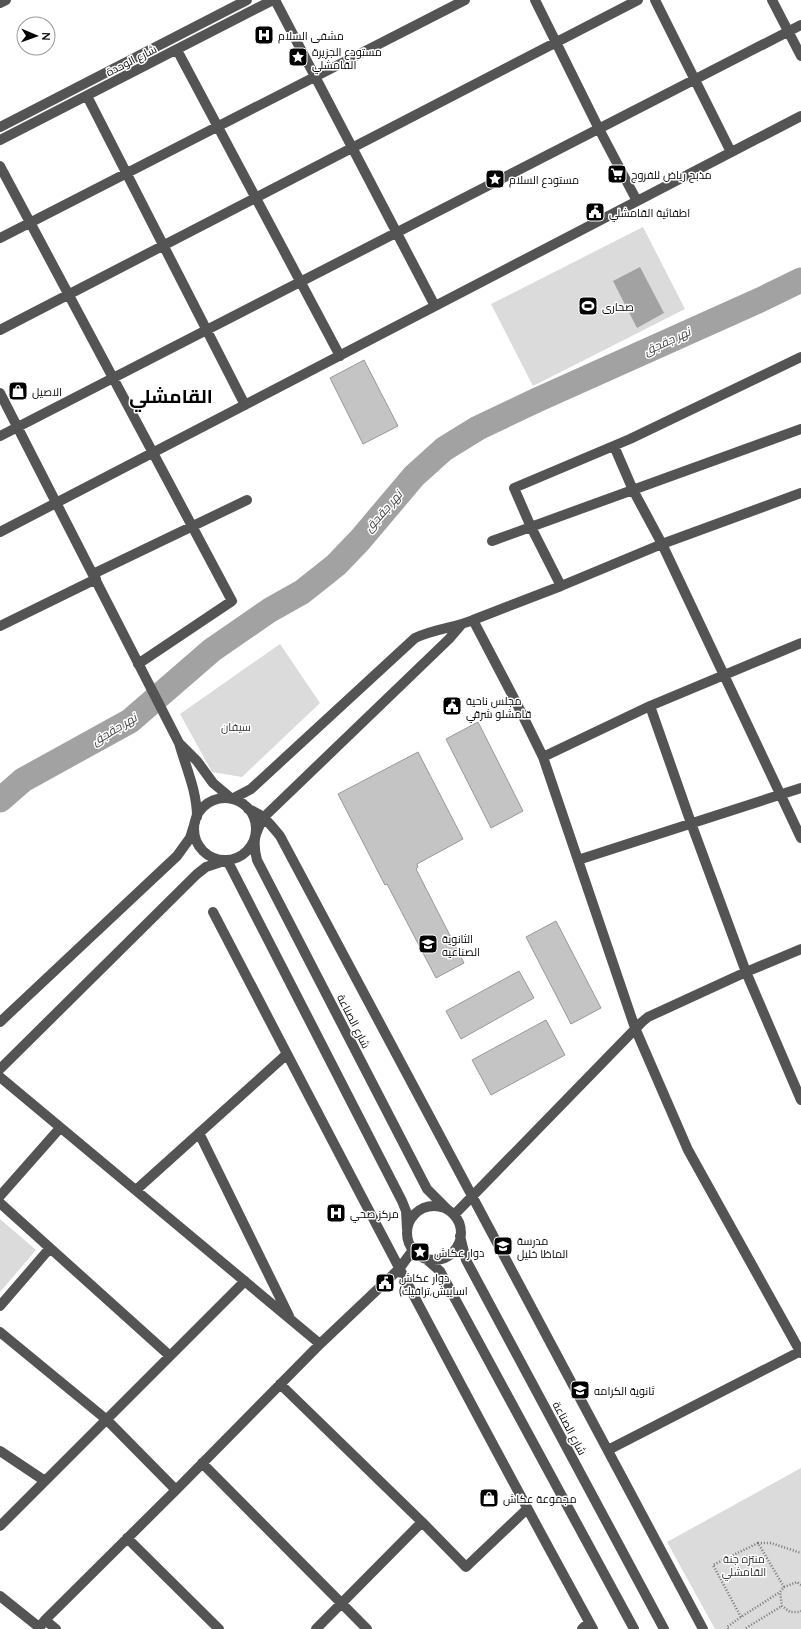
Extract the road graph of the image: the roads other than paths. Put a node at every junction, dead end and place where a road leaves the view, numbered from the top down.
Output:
1 (6, 0) edge
2 (247, 0) edge
3 (274, 0) edge
4 (465, 0) edge
5 (535, 0) edge
6 (638, 0) edge
7 (655, 0) edge
8 (772, 0) edge
9 (0, 3) edge
10 (801, 25) edge
11 (788, 31) junction
12 (556, 42) junction
13 (177, 50) junction
14 (801, 56) edge
15 (315, 77) junction
16 (695, 79) junction
17 (87, 96) junction
18 (801, 116) edge
19 (218, 126) junction
20 (0, 127) edge
21 (599, 129) junction
22 (0, 140) edge
23 (352, 148) junction
24 (731, 152) junction
25 (0, 166) edge
26 (126, 173) junction
27 (256, 198) junction
28 (637, 201) junction
29 (30, 222) junction
30 (397, 233) junction
31 (0, 238) edge
32 (164, 246) junction
33 (300, 282) junction
34 (69, 295) junction
35 (435, 306) junction
36 (0, 330) edge
37 (207, 330) junction
38 (340, 356) junction
39 (801, 358) edge
40 (113, 378) junction
41 (0, 393) edge
42 (245, 405) junction
43 (18, 427) junction
44 (801, 429) edge
45 (0, 436) edge
46 (614, 446) junction
47 (153, 453) junction
48 (633, 490) junction
49 (801, 493) edge
50 (247, 500) dead end
51 (57, 503) junction
52 (192, 526) junction
53 (531, 527) junction
54 (0, 532) edge
55 (492, 542) dead end
56 (662, 544) junction
57 (94, 577) junction
58 (561, 586) junction
59 (473, 620) junction
60 (461, 625) junction
61 (0, 626) edge
62 (801, 643) edge
63 (138, 664) junction
64 (723, 675) junction
65 (650, 706) junction
66 (179, 743) junction
67 (543, 757) junction
68 (801, 788) edge
69 (780, 795) junction
70 (232, 799) junction
71 (248, 809) junction
72 (264, 817) junction
73 (196, 820) junction
74 (691, 823) junction
75 (254, 836) junction
76 (801, 838) edge
77 (227, 860) junction
78 (578, 860) junction
79 (213, 912) dead end
80 (801, 949) edge
81 (746, 972) junction
82 (0, 1022) edge
83 (635, 1028) junction
84 (287, 1054) junction
85 (0, 1069) edge
86 (0, 1077) edge
87 (801, 1100) edge
88 (60, 1128) junction
89 (199, 1133) junction
90 (136, 1190) junction
91 (0, 1196) edge
92 (473, 1197) junction
93 (0, 1203) edge
94 (451, 1212) junction
95 (407, 1229) junction
96 (460, 1236) junction
97 (50, 1248) junction
98 (414, 1250) junction
99 (426, 1259) junction
100 (399, 1269) junction
101 (245, 1281) junction
102 (0, 1306) edge
103 (291, 1320) junction
104 (0, 1332) edge
105 (320, 1344) junction
106 (801, 1352) edge
107 (170, 1356) junction
108 (280, 1384) junction
109 (107, 1420) junction
110 (608, 1450) junction
111 (0, 1451) edge
112 (202, 1463) junction
113 (45, 1481) junction
114 (176, 1490) junction
115 (527, 1509) junction
116 (422, 1522) junction
117 (0, 1526) edge
118 (127, 1538) junction
119 (0, 1596) edge
120 (341, 1604) junction
121 (41, 1626) edge
122 (588, 1627) edge
123 (56, 1629) edge
124 (219, 1629) edge
125 (316, 1629) edge
126 (367, 1629) edge
127 (634, 1629) edge
128 (664, 1629) edge
129 (703, 1629) edge

1 - 9 street
2 - 20 street, شارع الوحدة
3 - 13 street, شارع الوحدة
3 - 15 street
4 - 15 street
5 - 12 street
6 - 12 street
7 - 16 street
8 - 11 street
10 - 11 street
11 - 14 street
11 - 16 street
12 - 21 street
12 - 23 street
13 - 17 street, شارع الوحدة
13 - 19 street
15 - 19 street
15 - 23 street
16 - 21 street
16 - 24 street
17 - 22 street, شارع الوحدة
17 - 26 street
18 - 24 street
19 - 26 street
19 - 27 street
21 - 28 street
21 - 30 street
23 - 27 street
23 - 30 street
24 - 28 street
25 - 29 street
26 - 29 street
26 - 32 street
27 - 32 street
27 - 33 street
28 - 35 street
29 - 31 street
29 - 34 street
30 - 33 street
30 - 35 street
32 - 34 street
32 - 37 street
33 - 37 street
33 - 38 street
34 - 36 street
34 - 40 street
35 - 38 street
37 - 40 street
37 - 42 street
38 - 42 street
39 - 46 street
40 - 43 street
40 - 47 street
41 - 43 street
42 - 47 street
43 - 45 street
43 - 51 street
44 - 48 street
46 - 48 street
46 - 53 street
47 - 51 street
47 - 52 street
48 - 53 street
48 - 56 street
49 - 56 street
50 - 52 street
51 - 54 street
51 - 57 street
52 - 57 street
52 - 63 street
53 - 55 street
53 - 58 street
56 - 58 street
56 - 64 street
57 - 61 street
57 - 63 street
58 - 59 street
59 - 60 street
59 - 67 street
60 - 70 street
60 - 72 street
62 - 64 street
63 - 66 street
64 - 65 street
64 - 69 street
65 - 67 street
65 - 74 street
66 - 70 street
66 - 73 street
67 - 78 street
68 - 69 street
69 - 74 street
69 - 76 street
70 - 71 street
70 - 73 street
71 - 72 street
71 - 75 street
72 - 75 street
72 - 92 street
73 - 77 street
73 - 82 street
74 - 78 street
74 - 81 street
75 - 77 street
75 - 94 street, شارع الصناعة
77 - 85 street
77 - 95 street
78 - 83 street
79 - 84 street
80 - 81 street
81 - 83 street
81 - 87 street
83 - 92 street
83 - 106 street
84 - 89 street
84 - 100 street
86 - 88 street
88 - 90 street
88 - 91 street
89 - 90 street
89 - 103 street
90 - 101 street
92 - 94 street
92 - 110 street
93 - 97 street
94 - 95 street
94 - 96 street
95 - 98 street
96 - 99 street
96 - 128 street, شارع الصناعة
97 - 102 street
97 - 107 street
98 - 99 street
98 - 100 street
99 - 127 street
100 - 105 street
100 - 115 street
101 - 103 street
101 - 107 street
103 - 105 street
104 - 109 street
105 - 108 street
106 - 110 street
107 - 109 street
108 - 112 street
108 - 116 street
109 - 113 street
109 - 114 street
110 - 129 street
111 - 113 street
112 - 114 street
112 - 120 street
113 - 117 street
114 - 118 street
115 - 116 street
115 - 122 street
116 - 120 street
118 - 121 street
118 - 124 street
119 - 121 street
120 - 125 street
120 - 126 street
121 - 123 street

